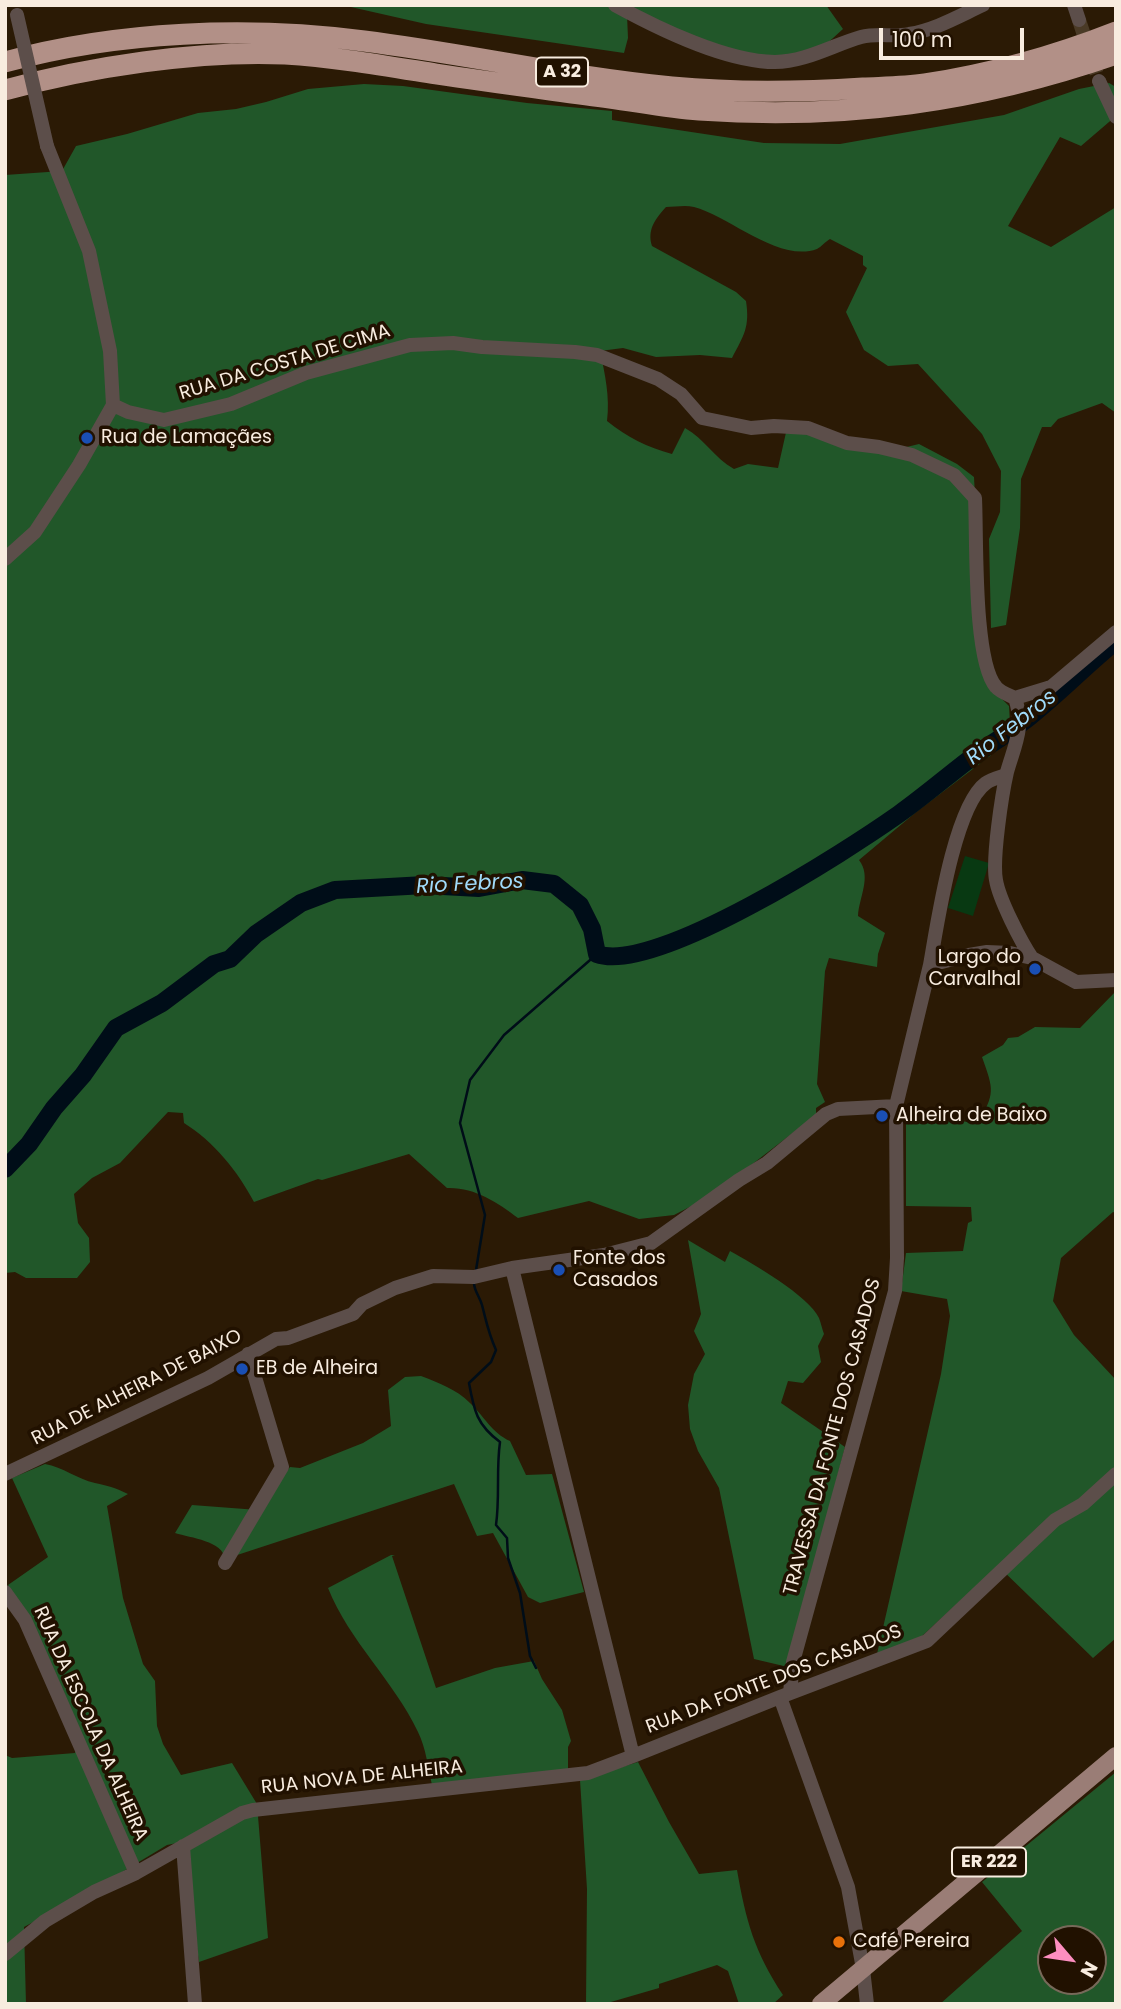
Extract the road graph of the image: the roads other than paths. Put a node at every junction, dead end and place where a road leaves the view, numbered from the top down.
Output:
1 (615, 5) edge
2 (983, 5) edge
3 (1074, 5) edge
4 (16, 10) edge
5 (1079, 20) tunnel mouth
6 (1116, 32) edge
7 (1116, 54) edge
8 (5, 62) edge
9 (1098, 81) tunnel mouth
10 (5, 90) edge
11 (1116, 117) edge
12 (113, 405) junction
13 (5, 559) edge
14 (1116, 632) edge
15 (1015, 698) junction
16 (1006, 775) junction
17 (1032, 958) junction
18 (930, 965) junction
19 (1116, 980) edge
20 (896, 1106) junction
21 (512, 1268) junction
22 (248, 1354) junction
23 (5, 1474) edge
24 (1116, 1474) edge
25 (225, 1563) dead end
26 (5, 1592) edge
27 (785, 1695) junction
28 (633, 1756) junction
29 (1116, 1756) edge
30 (183, 1846) junction
31 (135, 1873) junction
32 (5, 1954) edge
33 (863, 1969) junction
34 (195, 2004) edge
35 (821, 2004) edge
36 (867, 2004) edge

1 - 2 street
3 - 5 street
4 - 12 street, bridge
6 - 8 highway, A 32
7 - 10 highway, A 32
9 - 11 street
12 - 13 street
12 - 15 street, RUA DA COSTA DE CIMA
14 - 15 street
15 - 16 street
16 - 17 street
16 - 18 street
17 - 18 street
17 - 19 street
18 - 20 street, TRAVESSA DA FONTE DOS CASADOS
20 - 21 street, RUA DE ALHEIRA DE BAIXO
20 - 27 street, TRAVESSA DA FONTE DOS CASADOS
21 - 22 street, RUA DE ALHEIRA DE BAIXO
21 - 28 street, RUA DA FONTE DOS CASADOS
22 - 23 street, RUA DE ALHEIRA DE BAIXO
22 - 25 street
24 - 27 street, RUA DA FONTE DOS CASADOS
26 - 31 street, RUA DA ESCOLA DA ALHEIRA
27 - 28 street, RUA DA FONTE DOS CASADOS
27 - 33 street, TRAVESSA DA FONTE DOS CASADOS
28 - 30 street, RUA NOVA DE ALHEIRA
29 - 33 main road, ER 222
30 - 31 street, RUA NOVA DE ALHEIRA
30 - 34 street
31 - 32 street, RUA NOVA DE ALHEIRA
33 - 35 main road, ER 222
33 - 36 street, TRAVESSA DA FONTE DOS CASADOS

